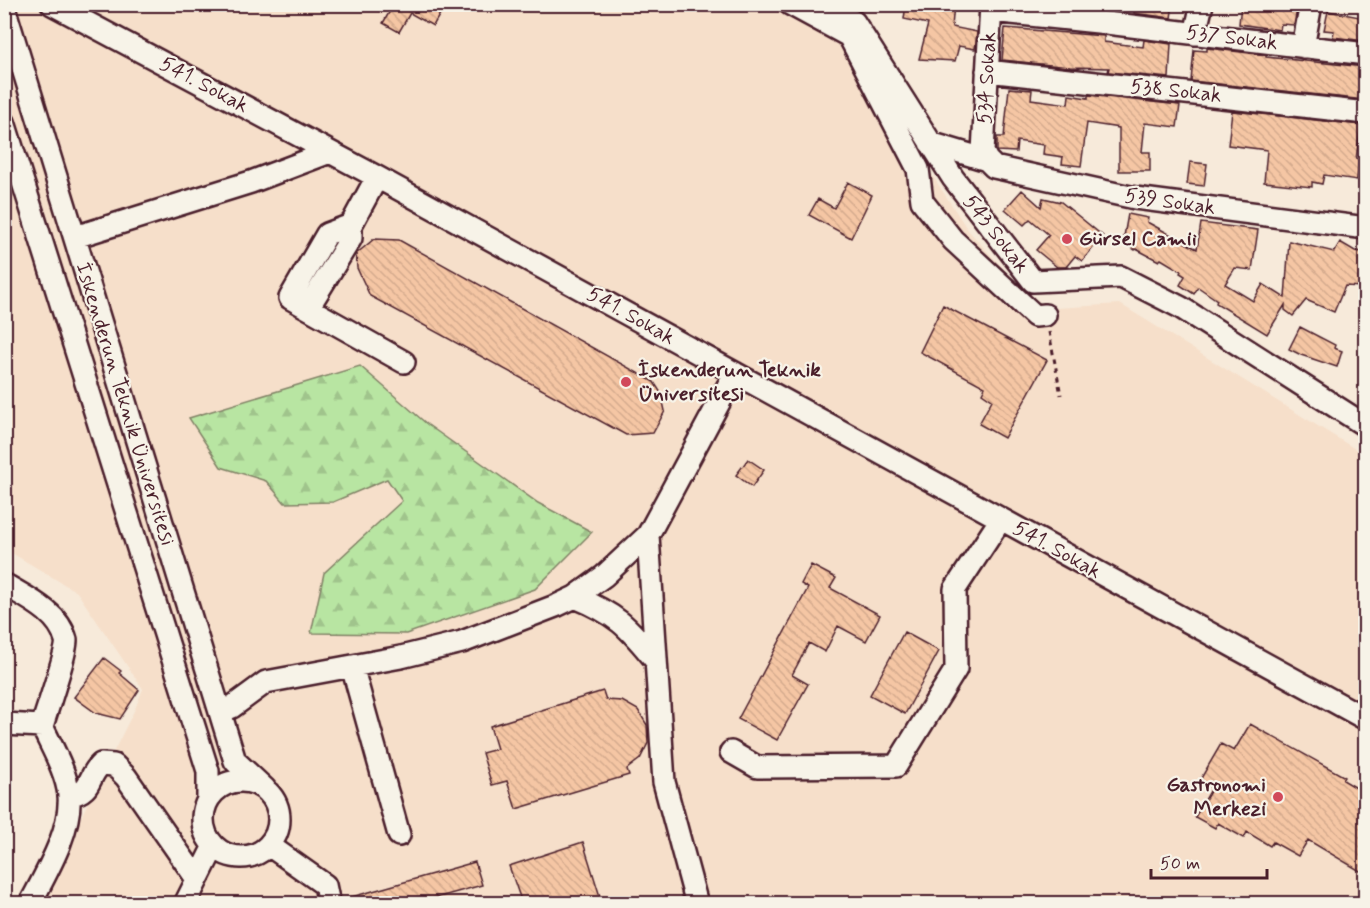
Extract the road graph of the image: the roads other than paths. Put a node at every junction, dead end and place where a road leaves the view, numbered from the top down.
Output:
1 (52, 4) edge
2 (790, 4) edge
3 (824, 4) edge
4 (1202, 4) edge
5 (1311, 4) edge
6 (4, 8) edge
7 (991, 8) edge
8 (1099, 13) edge
9 (1195, 34) junction
10 (1303, 47) junction
11 (1365, 54) edge
12 (987, 71) junction
13 (1365, 113) edge
14 (4, 122) edge
15 (930, 143) junction
16 (330, 152) junction
17 (985, 156) junction
18 (377, 177) junction
19 (1365, 228) edge
20 (75, 237) junction
21 (1046, 315) road end
22 (404, 362) dead end
23 (735, 373) junction
24 (1365, 426) edge
25 (1001, 519) junction
26 (648, 535) junction
27 (4, 584) edge
28 (575, 597) junction
29 (656, 661) junction
30 (351, 666) junction
31 (220, 712) junction
32 (1365, 719) edge
33 (4, 724) edge
34 (42, 726) junction
35 (731, 752) dead end
36 (265, 789) junction
37 (69, 796) junction
38 (208, 800) junction
39 (399, 835) dead end
40 (214, 846) junction
41 (270, 846) junction
42 (197, 879) junction
43 (30, 903) edge
44 (185, 903) edge
45 (329, 903) edge
46 (697, 903) edge

1 - 16 street, 541. Sokak
2 - 21 street
3 - 15 street, 543 Sokak
4 - 9 street
5 - 10 street
6 - 20 street, İskenderun Teknik Üniversitesi
7 - 8 street, 537 Sokak
7 - 12 street, 534 Sokak
8 - 9 street, 537 Sokak
9 - 10 street, 537 Sokak
10 - 11 street, 537 Sokak
12 - 13 street, 538 Sokak
12 - 17 street, 534 Sokak
14 - 38 street, İskenderun Teknik Üniversitesi
15 - 17 street, 539 Sokak
15 - 24 street, 543 Sokak
16 - 18 street, 541. Sokak
16 - 20 street
17 - 19 street, 539 Sokak
18 - 22 street
18 - 23 street, 541. Sokak
20 - 31 street, İskenderun Teknik Üniversitesi
23 - 25 street, 541. Sokak
23 - 26 street
25 - 32 street, 541. Sokak
25 - 35 street
26 - 28 street
26 - 29 street
27 - 34 street
28 - 29 street
28 - 30 street
29 - 46 street
30 - 31 street
30 - 39 street
31 - 36 street, İskenderun Teknik Üniversitesi
33 - 34 street
34 - 37 street
36 - 38 street
36 - 41 street
37 - 42 street
37 - 43 street
38 - 40 street
40 - 41 street
40 - 42 street
41 - 45 street
42 - 44 street

